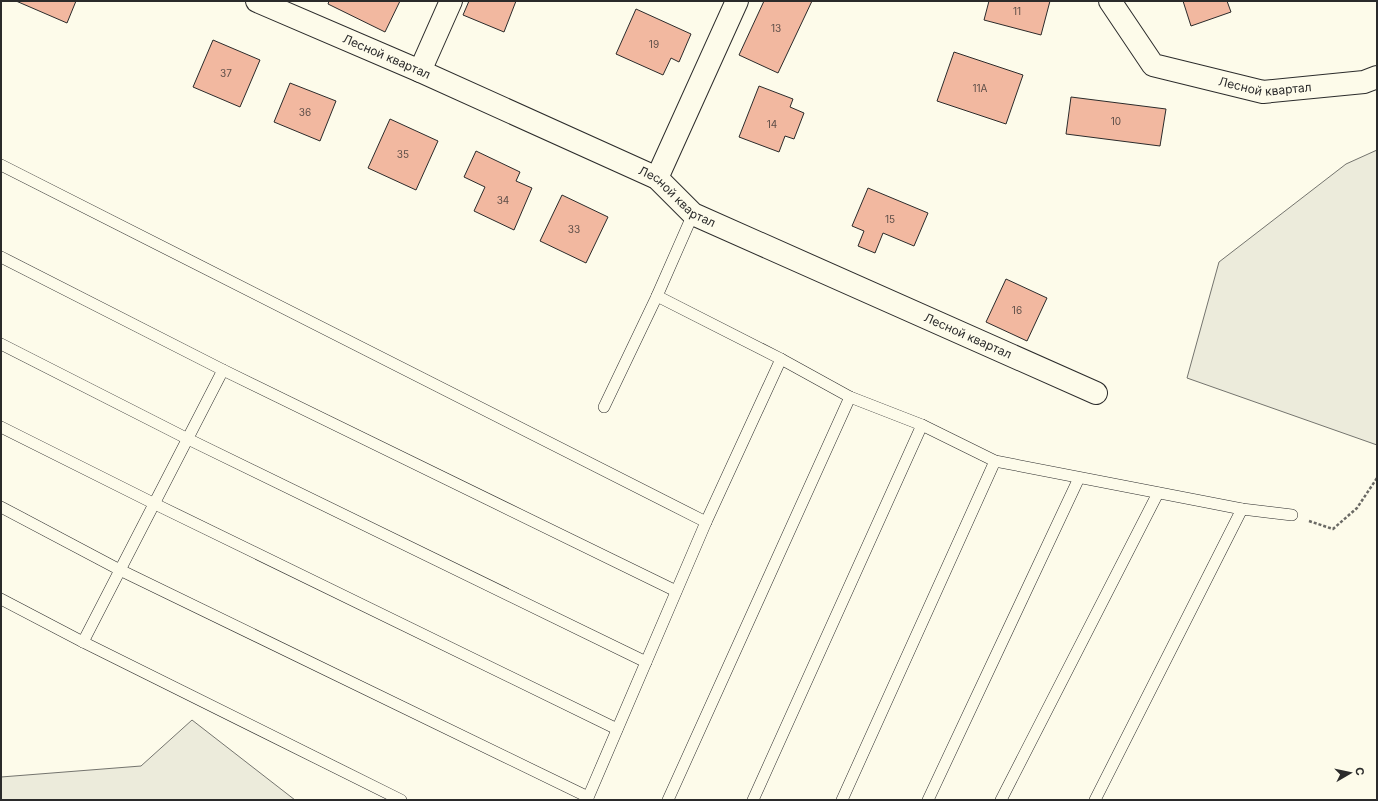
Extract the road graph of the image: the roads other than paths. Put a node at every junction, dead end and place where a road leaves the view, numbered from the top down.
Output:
1 (258, 1) edge
2 (451, 1) edge
3 (737, 1) edge
4 (1110, 1) edge
5 (420, 71) junction
6 (1377, 77) edge
7 (1, 165) edge
8 (657, 178) junction
9 (693, 214) junction
10 (1, 257) edge
11 (658, 296) junction
12 (1, 344) edge
13 (781, 359) junction
14 (223, 370) junction
15 (1096, 393) dead end
16 (850, 397) junction
17 (604, 407) dead end
18 (922, 425) junction
19 (1, 427) edge
20 (188, 439) junction
21 (995, 462) junction
22 (1080, 478) junction
23 (1158, 493) junction
24 (155, 504) junction
25 (1, 507) edge
26 (1242, 509) junction
27 (1292, 515) road end
28 (706, 522) junction
29 (120, 570) junction
30 (676, 591) junction
31 (1, 600) edge
32 (83, 642) junction
33 (646, 662) junction
34 (617, 729) junction
35 (588, 798) edge
36 (401, 800) edge
37 (668, 800) edge
38 (754, 800) edge
39 (842, 800) edge
40 (928, 800) edge
41 (1001, 800) edge
42 (1095, 800) edge

1 - 5 street, Лесной квартал
2 - 5 street
3 - 8 street
4 - 6 street, Лесной квартал
5 - 8 street, Лесной квартал
7 - 28 lane
8 - 9 street, Лесной квартал
9 - 11 lane
9 - 15 street, Лесной квартал
10 - 14 lane
11 - 13 lane
11 - 17 lane
12 - 20 lane
13 - 16 lane
13 - 28 lane
14 - 20 lane
14 - 30 lane
16 - 18 lane
16 - 37 lane
18 - 21 lane
18 - 38 lane
19 - 24 lane
20 - 24 lane
20 - 33 lane
21 - 22 lane
21 - 39 lane
22 - 23 lane
22 - 40 lane
23 - 26 lane
23 - 41 lane
24 - 29 lane
24 - 34 lane
25 - 29 lane
26 - 27 lane
26 - 42 lane
28 - 30 lane
29 - 32 lane
29 - 35 lane
30 - 33 lane
31 - 32 lane
32 - 36 lane
33 - 34 lane
34 - 35 lane

